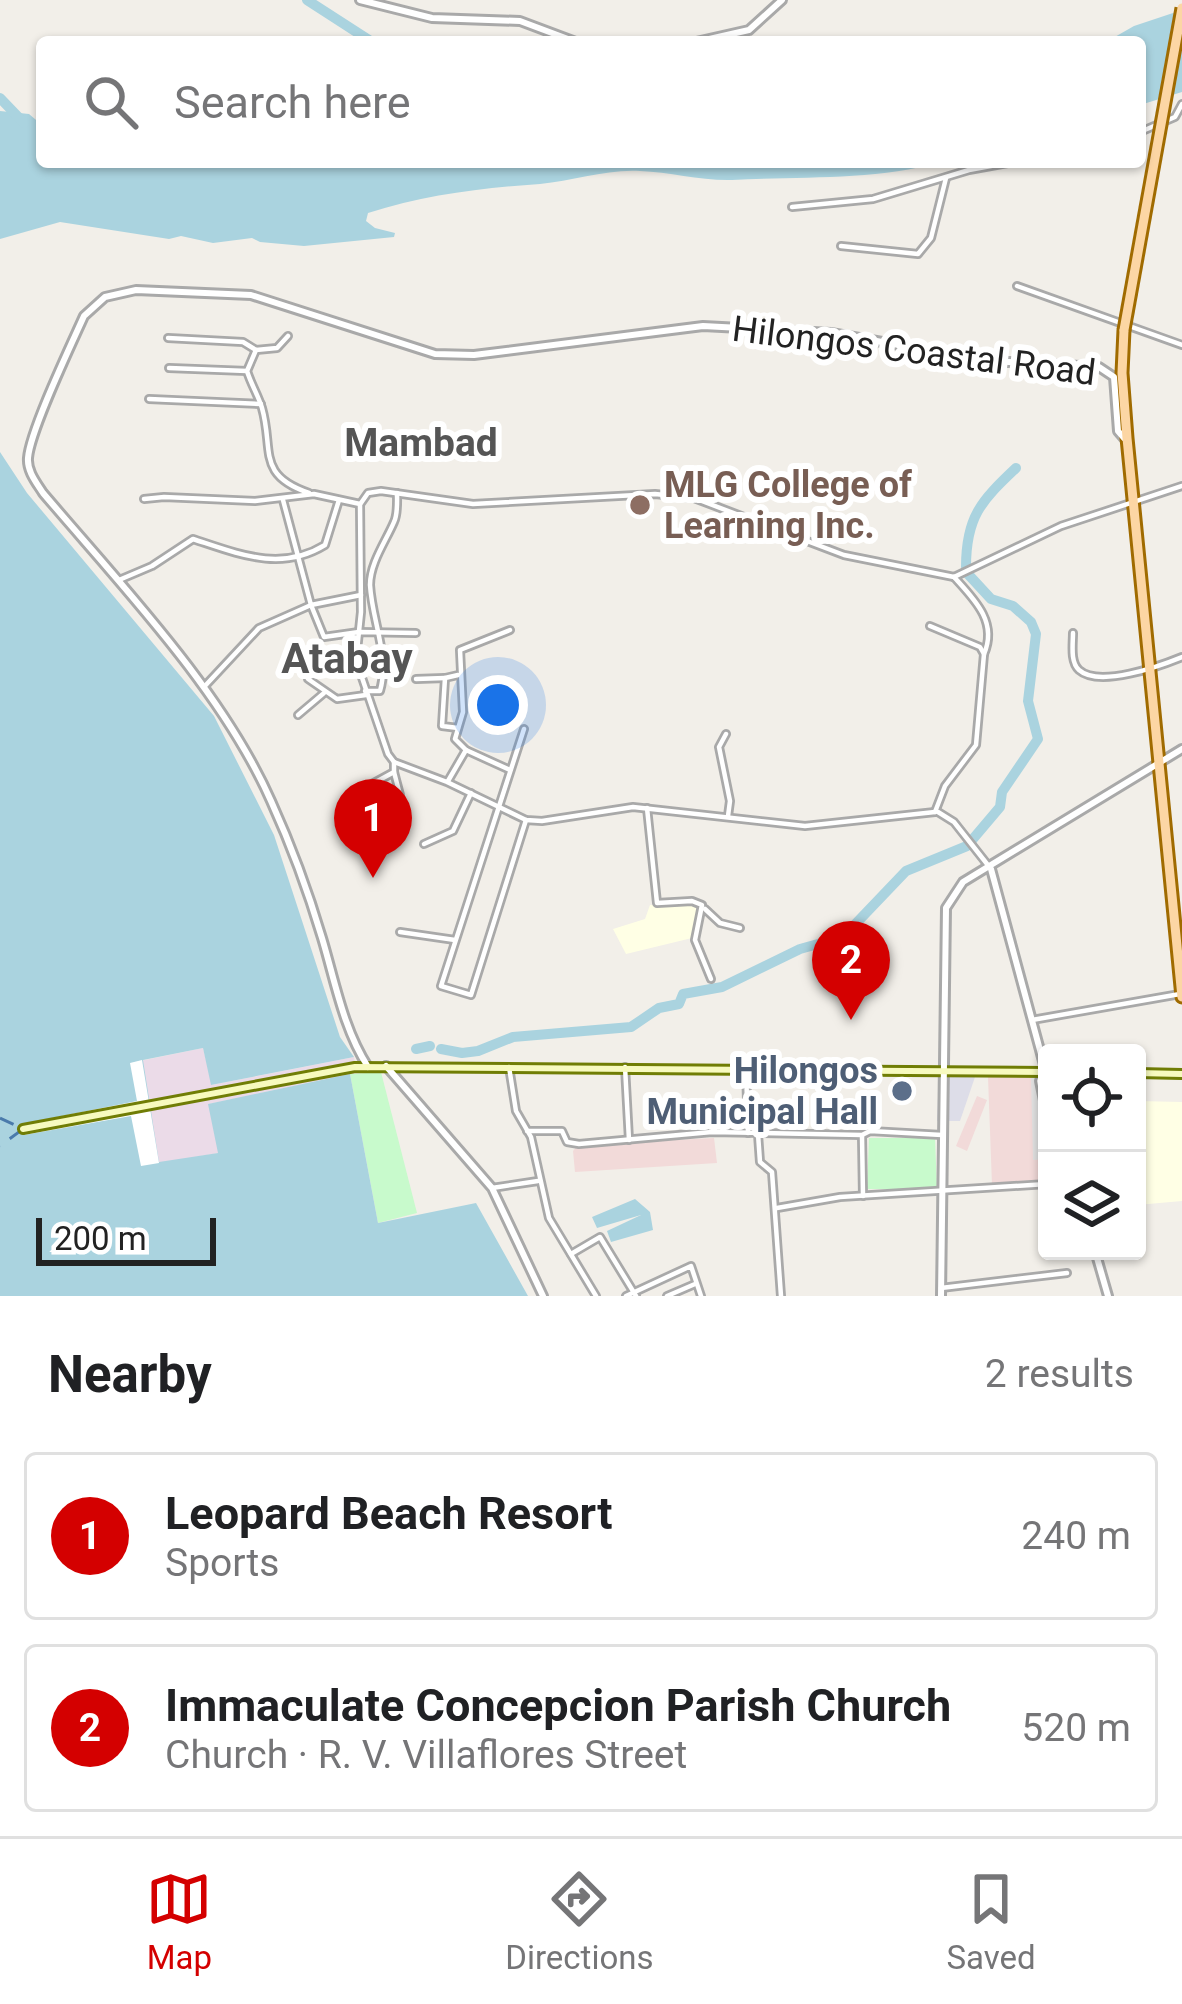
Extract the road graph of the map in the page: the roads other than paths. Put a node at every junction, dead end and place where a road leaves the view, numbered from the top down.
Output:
1 (360, 0) edge
2 (782, 0) edge
3 (1182, 8) edge
4 (560, 36) edge
5 (722, 36) edge
6 (1182, 104) edge
7 (1146, 129) edge
8 (988, 168) edge
9 (946, 178) junction
10 (792, 207) dead end
11 (841, 246) dead end
12 (1018, 286) dead end
13 (288, 336) dead end
14 (168, 338) dead end
15 (1182, 345) edge
16 (256, 350) junction
17 (169, 368) dead end
18 (248, 371) junction
19 (149, 399) dead end
20 (261, 404) junction
21 (1128, 439) junction
22 (1182, 486) edge
23 (397, 493) junction
24 (314, 494) junction
25 (144, 499) dead end
26 (283, 500) junction
27 (339, 500) junction
28 (1133, 502) junction
29 (360, 504) junction
30 (301, 557) junction
31 (954, 577) junction
32 (116, 581) junction
33 (361, 595) junction
34 (311, 605) junction
35 (930, 626) dead end
36 (510, 630) dead end
37 (359, 632) junction
38 (378, 632) junction
39 (416, 633) dead end
40 (1072, 633) dead end
41 (984, 653) junction
42 (1182, 657) edge
43 (1148, 672) junction
44 (460, 675) junction
45 (445, 678) junction
46 (308, 679) dead end
47 (416, 679) dead end
48 (203, 687) junction
49 (324, 693) junction
50 (366, 693) junction
51 (298, 716) dead end
52 (458, 728) junction
53 (524, 729) dead end
54 (727, 734) dead end
55 (1182, 749) edge
56 (466, 750) junction
57 (394, 762) junction
58 (1157, 764) junction
59 (510, 770) junction
60 (394, 772) junction
61 (448, 782) junction
62 (471, 793) junction
63 (400, 795) dead end
64 (344, 805) dead end
65 (499, 808) junction
66 (647, 808) junction
67 (935, 812) junction
68 (728, 816) junction
69 (526, 820) junction
70 (424, 844) dead end
71 (991, 868) junction
72 (702, 904) junction
73 (740, 928) dead end
74 (400, 932) dead end
75 (455, 940) junction
76 (711, 979) dead end
77 (1182, 995) edge
78 (1032, 1020) junction
79 (1038, 1044) edge
80 (368, 1066) junction
81 (386, 1066) junction
82 (509, 1067) junction
83 (625, 1067) junction
84 (746, 1068) junction
85 (942, 1070) junction
86 (1038, 1073) edge
87 (1146, 1073) edge
88 (1182, 1074) edge
89 (23, 1130) dead end
90 (527, 1131) junction
91 (748, 1133) junction
92 (758, 1133) junction
93 (862, 1135) junction
94 (942, 1135) junction
95 (629, 1140) junction
96 (538, 1181) junction
97 (1038, 1185) edge
98 (492, 1188) junction
99 (942, 1193) junction
100 (862, 1196) junction
101 (777, 1208) junction
102 (568, 1255) junction
103 (1098, 1260) edge
104 (1067, 1273) dead end
105 (697, 1283) junction
106 (940, 1292) edge
107 (632, 1295) edge
108 (542, 1296) edge
109 (596, 1296) edge
110 (667, 1296) edge
111 (701, 1296) edge
112 (782, 1296) edge
113 (1108, 1296) edge

1 - 4 street
2 - 5 street
3 - 21 main road, bridge
6 - 7 street
8 - 9 street
9 - 10 street
9 - 11 street
12 - 15 street
13 - 16 street
14 - 16 street
16 - 18 street
17 - 18 street
18 - 20 street
19 - 20 street
20 - 24 street
21 - 28 main road
21 - 32 street, Hilongos Coastal Road
22 - 28 street
23 - 29 street
23 - 31 street
23 - 38 street
24 - 26 street
24 - 27 street
25 - 26 street
26 - 30 street
27 - 29 street
27 - 30 street
28 - 31 street
28 - 43 main road
29 - 33 street
30 - 32 street
30 - 34 street
31 - 41 street
32 - 48 street, Hilongos Coastal Road
33 - 34 street
33 - 37 street
34 - 37 street
34 - 48 street
35 - 41 street
36 - 44 street
37 - 38 street
37 - 50 street
38 - 39 street
38 - 50 street
40 - 43 street
41 - 67 street
42 - 43 street
43 - 58 main road
44 - 45 street
44 - 52 street
45 - 47 street
45 - 52 street
46 - 49 street
48 - 80 street, Hilongos Coastal Road
49 - 50 street
49 - 51 street
50 - 57 street
52 - 56 street
53 - 59 street
54 - 68 street
55 - 58 street
56 - 59 street
56 - 61 street
57 - 60 street
57 - 61 street
58 - 71 street
58 - 77 main road
59 - 65 street
60 - 63 street
60 - 64 street
61 - 62 street
62 - 65 street
62 - 70 street
65 - 69 street
65 - 75 street
66 - 68 street
66 - 69 street
66 - 72 street
67 - 68 street
67 - 71 street
69 - 75 street
71 - 78 street
71 - 85 street
72 - 73 street
72 - 76 street
74 - 75 street
77 - 78 street
78 - 79 street
80 - 81 main road
80 - 89 main road
81 - 82 main road
81 - 98 street
82 - 83 main road
82 - 90 street
83 - 84 main road
83 - 95 street
84 - 85 main road
84 - 91 street
85 - 86 main road
85 - 94 street
87 - 88 main road
90 - 95 street
90 - 96 street
91 - 92 street
91 - 95 street
92 - 93 street
92 - 101 street
93 - 94 street
93 - 100 street
94 - 99 street
96 - 98 street
96 - 102 street
97 - 99 street
98 - 108 street
99 - 100 street
99 - 106 street
100 - 101 street
101 - 112 street
102 - 107 street
102 - 109 street
103 - 113 street
104 - 106 street
105 - 107 street
105 - 110 street
105 - 111 street

